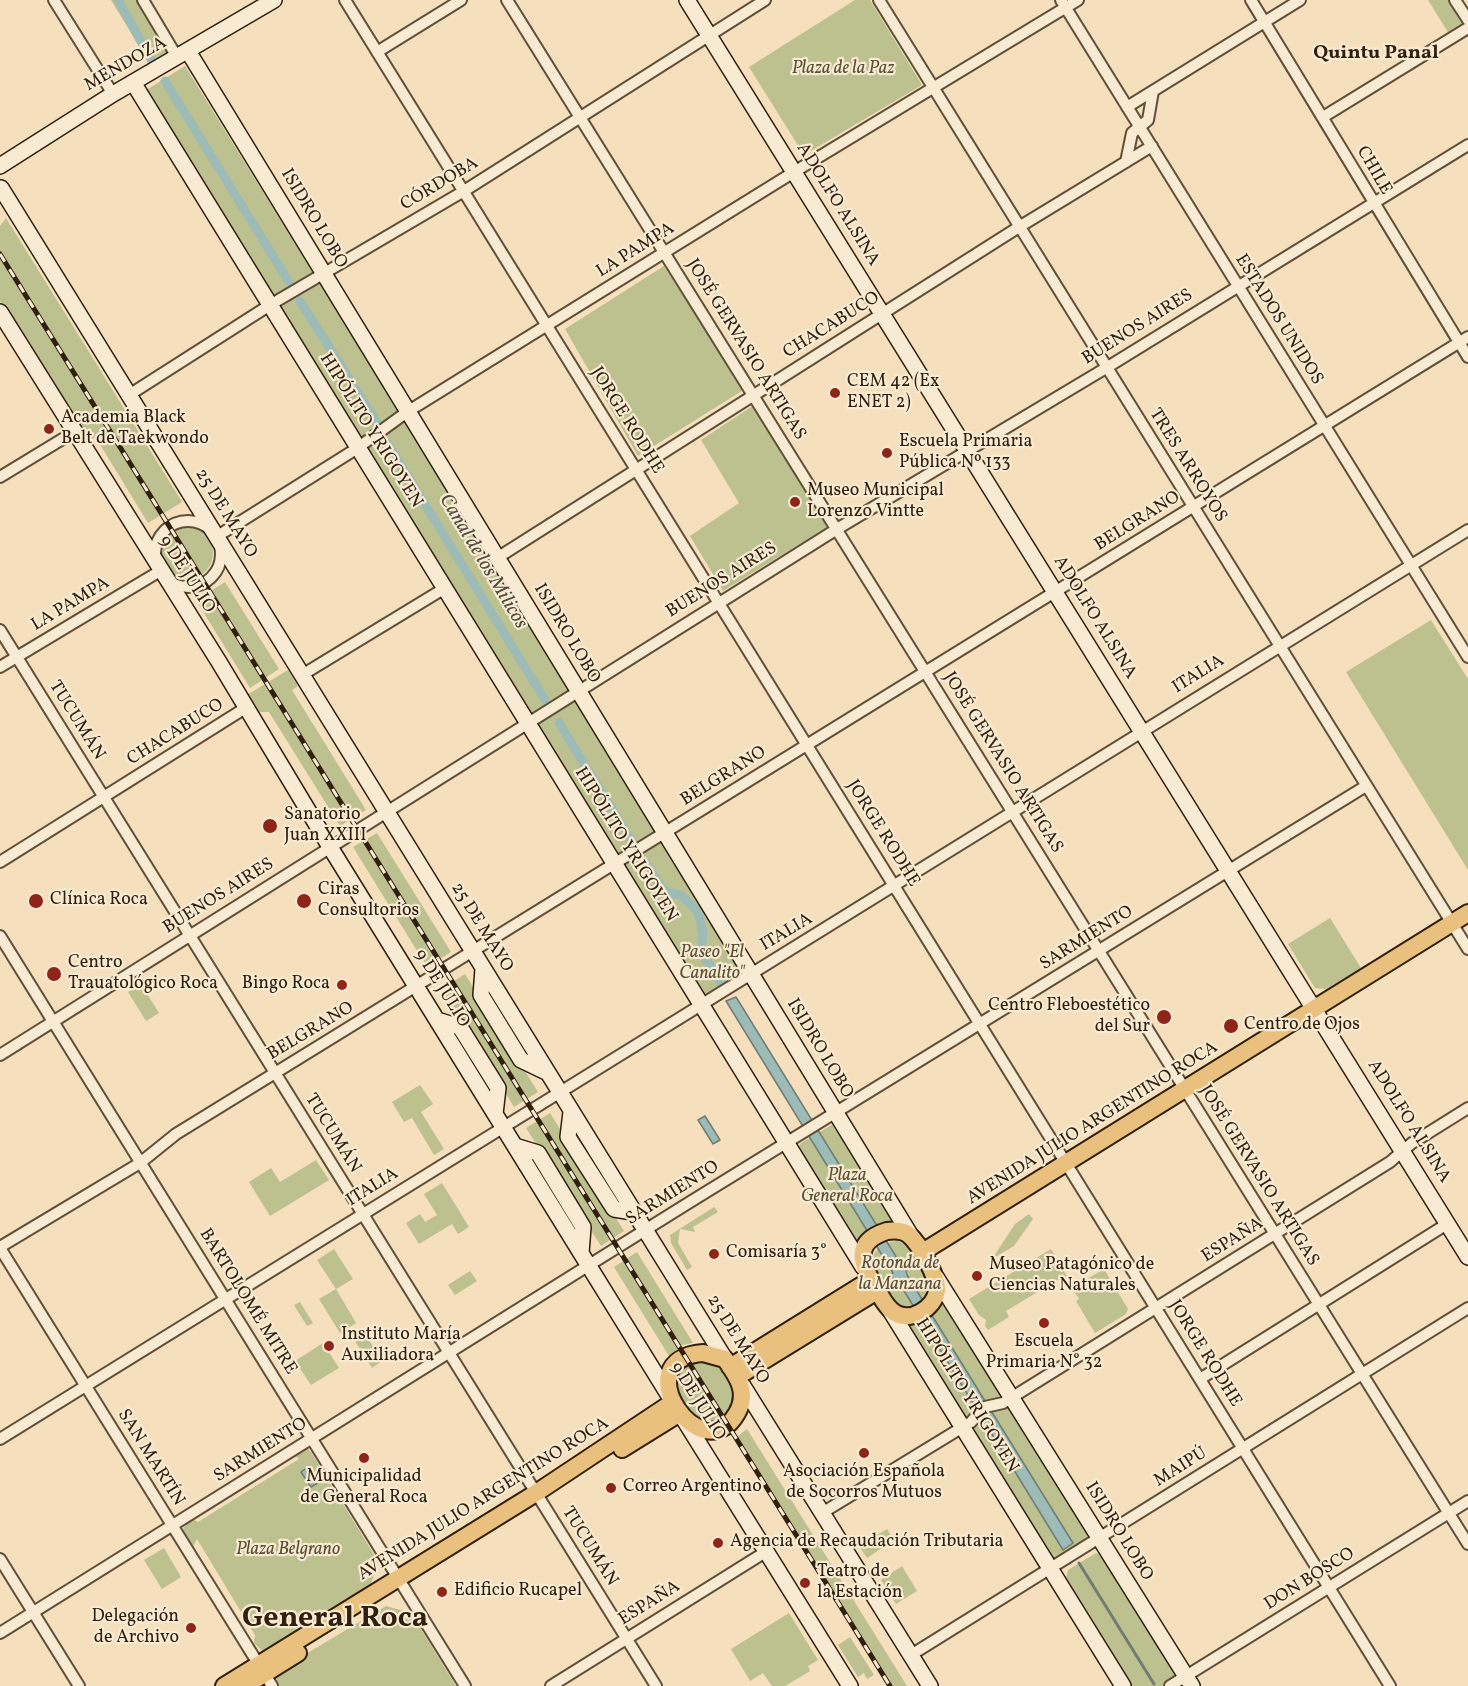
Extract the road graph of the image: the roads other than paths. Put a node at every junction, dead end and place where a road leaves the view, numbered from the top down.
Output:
1 (54, 0) edge
2 (142, 0) edge
3 (274, 0) edge
4 (345, 0) edge
5 (461, 0) edge
6 (507, 0) edge
7 (687, 0) edge
8 (765, 0) edge
9 (879, 0) edge
10 (1078, 0) edge
11 (1251, 0) edge
12 (1300, 0) edge
13 (1455, 0) edge
14 (1063, 4) edge
15 (1468, 20) edge
16 (1265, 21) junction
17 (1468, 28) edge
18 (708, 35) junction
19 (377, 52) junction
20 (183, 54) junction
21 (134, 84) junction
22 (933, 87) junction
23 (1153, 91) junction
24 (113, 94) junction
25 (1127, 107) junction
26 (580, 117) junction
27 (1323, 117) junction
28 (1139, 127) junction
29 (1468, 145) edge
30 (1152, 146) junction
31 (1126, 162) junction
32 (0, 166) edge
33 (794, 172) junction
34 (0, 189) edge
35 (464, 191) junction
36 (1373, 203) junction
37 (1019, 227) junction
38 (665, 253) junction
39 (324, 275) junction
40 (1238, 286) junction
41 (270, 305) junction
42 (0, 312) edge
43 (882, 314) junction
44 (547, 326) junction
45 (1464, 340) edge
46 (1468, 357) edge
47 (1106, 368) junction
48 (129, 394) junction
49 (754, 395) junction
50 (407, 412) junction
51 (1325, 426) junction
52 (74, 432) junction
53 (356, 449) junction
54 (968, 452) junction
55 (636, 469) junction
56 (0, 477) edge
57 (1193, 507) junction
58 (837, 529) junction
59 (1468, 530) edge
60 (216, 537) junction
61 (497, 558) junction
62 (1411, 565) junction
63 (160, 571) junction
64 (445, 588) junction
65 (1055, 592) junction
66 (718, 603) junction
67 (0, 630) edge
68 (1279, 645) junction
69 (16, 657) junction
70 (1468, 657) edge
71 (0, 667) edge
72 (926, 672) junction
73 (302, 675) junction
74 (578, 691) junction
75 (247, 707) junction
76 (528, 723) junction
77 (1141, 730) junction
78 (807, 745) junction
79 (1366, 786) junction
80 (104, 797) junction
81 (387, 812) junction
82 (1013, 812) junction
83 (665, 833) junction
84 (330, 847) junction
85 (0, 862) edge
86 (614, 864) junction
87 (1229, 871) junction
88 (895, 887) junction
89 (1468, 913) edge
90 (1459, 926) edge
91 (189, 935) junction
92 (0, 936) edge
93 (1468, 949) edge
94 (1099, 951) junction
95 (473, 952) junction
96 (751, 974) junction
97 (416, 987) junction
98 (702, 1006) junction
99 (1317, 1012) junction
100 (53, 1022) junction
101 (980, 1024) junction
102 (0, 1055) edge
103 (275, 1073) junction
104 (1187, 1093) junction
105 (560, 1094) junction
106 (1468, 1108) edge
107 (836, 1113) junction
108 (504, 1128) junction
109 (786, 1143) junction
110 (1402, 1151) junction
111 (140, 1163) junction
112 (1069, 1167) junction
113 (363, 1214) junction
114 (1448, 1224) junction
115 (645, 1231) junction
116 (1275, 1234) junction
117 (911, 1236) junction
118 (0, 1248) edge
119 (923, 1257) junction
120 (1468, 1257) edge
121 (585, 1259) junction
122 (936, 1278) junction
123 (870, 1279) junction
124 (226, 1300) junction
125 (1318, 1303) junction
126 (888, 1307) junction
127 (1468, 1308) edge
128 (1156, 1309) junction
129 (450, 1354) junction
130 (734, 1372) junction
131 (1362, 1374) junction
132 (1200, 1379) junction
133 (86, 1386) junction
134 (1012, 1398) junction
135 (676, 1407) junction
136 (962, 1427) junction
137 (312, 1438) junction
138 (0, 1439) edge
139 (1243, 1449) junction
140 (538, 1497) junction
141 (1468, 1501) edge
142 (822, 1513) junction
143 (1449, 1513) junction
144 (173, 1526) junction
145 (1100, 1538) junction
146 (1468, 1544) edge
147 (767, 1551) junction
148 (0, 1559) edge
149 (1050, 1569) junction
150 (401, 1583) junction
151 (1329, 1587) junction
152 (33, 1612) junction
153 (0, 1633) edge
154 (626, 1638) junction
155 (911, 1655) junction
156 (265, 1675) edge
157 (1189, 1681) edge
158 (79, 1686) edge
159 (224, 1686) edge
160 (245, 1686) edge
161 (465, 1686) edge
162 (551, 1686) edge
163 (656, 1686) edge
164 (850, 1686) edge
165 (930, 1686) edge
166 (1123, 1686) edge
167 (1170, 1686) edge
168 (1390, 1686) edge

1 - 24 street
2 - 20 street
3 - 20 main road, MENDOZA
4 - 19 street, JORGE RODHE
5 - 19 street
6 - 26 street, JOSÉ GERVASIO ARTIGAS
7 - 18 main road, ADOLFO ALSINA
8 - 18 street, CÓRDOBA
9 - 22 street, TRES ARROYOS
10 - 14 street, LA PAMPA
11 - 16 street, CHILE
12 - 16 street
13 - 15 street
14 - 22 street, LA PAMPA
14 - 25 street, ESTADOS UNIDOS
16 - 23 street
16 - 27 street, CHILE
17 - 27 street
18 - 26 street, CÓRDOBA
18 - 33 main road, ADOLFO ALSINA
19 - 35 street, JORGE RODHE
20 - 21 main road, MENDOZA
20 - 39 main road, ISIDRO LOBO
21 - 24 main road, MENDOZA
21 - 41 main road, HIPÓLITO YRIGOYEN
22 - 33 street, LA PAMPA
22 - 37 street, TRES ARROYOS
23 - 25 street
23 - 28 street
24 - 32 main road, MENDOZA
25 - 28 street, ESTADOS UNIDOS
26 - 35 street, CÓRDOBA
26 - 38 street, JOSÉ GERVASIO ARTIGAS
27 - 36 street, CHILE
28 - 30 street, ESTADOS UNIDOS
28 - 31 street
29 - 36 street, BUENOS AIRES
30 - 31 street, CHACABUCO
30 - 40 street, ESTADOS UNIDOS
31 - 37 street, CHACABUCO
33 - 38 street, LA PAMPA
33 - 43 main road, ADOLFO ALSINA
34 - 48 main road, 25 DE MAYO
35 - 39 street, CÓRDOBA
35 - 44 street, JORGE RODHE
36 - 40 street, BUENOS AIRES
36 - 45 street, CHILE
37 - 43 street, CHACABUCO
37 - 47 street, TRES ARROYOS
38 - 44 street, LA PAMPA
38 - 49 street, JOSÉ GERVASIO ARTIGAS
39 - 41 street, CÓRDOBA
39 - 50 main road, ISIDRO LOBO
40 - 47 street, BUENOS AIRES
40 - 51 street, ESTADOS UNIDOS
41 - 48 street, CÓRDOBA
41 - 53 main road, HIPÓLITO YRIGOYEN
42 - 52 main road, 9 DE JULIO
43 - 49 street, CHACABUCO
43 - 54 main road, ADOLFO ALSINA
44 - 50 street, LA PAMPA
44 - 55 street, JORGE RODHE
45 - 46 street, CHILE
45 - 51 street, BELGRANO
47 - 54 street, BUENOS AIRES
47 - 57 street, TRES ARROYOS
48 - 60 main road, 25 DE MAYO
49 - 55 street, CHACABUCO
49 - 58 street, JOSÉ GERVASIO ARTIGAS
50 - 53 street, LA PAMPA
50 - 61 main road, ISIDRO LOBO
51 - 57 street, BELGRANO
51 - 62 street, ESTADOS UNIDOS
52 - 56 street
52 - 63 main road, 9 DE JULIO
53 - 60 street, LA PAMPA
53 - 64 main road, HIPÓLITO YRIGOYEN
54 - 58 street, BUENOS AIRES
54 - 65 main road, ADOLFO ALSINA
55 - 61 street, CHACABUCO
55 - 66 street, JORGE RODHE
57 - 65 street, BELGRANO
57 - 68 street, TRES ARROYOS
58 - 66 street, BUENOS AIRES
58 - 72 street, JOSÉ GERVASIO ARTIGAS
59 - 62 street, ITALIA
60 - 63 street
60 - 63 street
60 - 73 main road, 25 DE MAYO
61 - 74 main road, ISIDRO LOBO
62 - 68 street, ITALIA
62 - 70 street, ESTADOS UNIDOS
63 - 69 street, LA PAMPA
63 - 75 main road, 9 DE JULIO
64 - 73 street
64 - 76 main road, HIPÓLITO YRIGOYEN
65 - 72 street, BELGRANO
65 - 77 main road, ADOLFO ALSINA
66 - 74 street, BUENOS AIRES
66 - 78 street, JORGE RODHE
67 - 69 street, TUCUMÁN
68 - 77 street, ITALIA
68 - 79 street, TRES ARROYOS
69 - 71 street, LA PAMPA
69 - 80 street, TUCUMÁN
72 - 78 street, BELGRANO
72 - 82 street, JOSÉ GERVASIO ARTIGAS
73 - 81 main road, 25 DE MAYO
74 - 76 street, BUENOS AIRES
74 - 83 main road, ISIDRO LOBO
75 - 80 street, CHACABUCO
75 - 84 main road, 9 DE JULIO
76 - 81 street, BUENOS AIRES
76 - 86 main road, HIPÓLITO YRIGOYEN
77 - 82 street, ITALIA
77 - 87 main road, ADOLFO ALSINA
78 - 83 street, BELGRANO
78 - 88 street, JORGE RODHE
79 - 87 street, SARMIENTO
79 - 90 street, TRES ARROYOS
80 - 85 street, CHACABUCO
80 - 91 street, TUCUMÁN
81 - 84 street, BUENOS AIRES
81 - 95 main road, 25 DE MAYO
82 - 88 street, ITALIA
82 - 94 street, JOSÉ GERVASIO ARTIGAS
83 - 86 street, BELGRANO
83 - 96 main road, ISIDRO LOBO
84 - 91 street, BUENOS AIRES
84 - 97 main road, 9 DE JULIO
86 - 95 street, BELGRANO
86 - 98 main road, HIPÓLITO YRIGOYEN
87 - 94 street, SARMIENTO
87 - 99 main road, ADOLFO ALSINA
88 - 96 street, ITALIA
88 - 101 street, JORGE RODHE
89 - 90 main road, AVENIDA JULIO ARGENTINO ROCA
90 - 93 street, TRES ARROYOS
90 - 99 main road, AVENIDA JULIO ARGENTINO ROCA
91 - 100 street, BUENOS AIRES
91 - 103 street, TUCUMÁN
92 - 100 street, BARTOLOMÉ MITRE
94 - 101 street, SARMIENTO
94 - 104 street, JOSÉ GERVASIO ARTIGAS
95 - 97 street, BELGRANO
95 - 105 main road, 25 DE MAYO
96 - 98 street, ITALIA
96 - 107 main road, ISIDRO LOBO
97 - 103 street, BELGRANO
97 - 108 main road, 9 DE JULIO
98 - 105 street, ITALIA
98 - 109 main road, HIPÓLITO YRIGOYEN
99 - 104 main road, AVENIDA JULIO ARGENTINO ROCA
99 - 110 main road, ADOLFO ALSINA
100 - 102 street, BUENOS AIRES
100 - 111 street, BARTOLOMÉ MITRE
101 - 107 street, SARMIENTO
101 - 112 street, JORGE RODHE
103 - 111 street, BELGRANO
103 - 113 street, TUCUMÁN
104 - 112 main road, AVENIDA JULIO ARGENTINO ROCA
104 - 116 street, JOSÉ GERVASIO ARTIGAS
105 - 108 street, ITALIA
105 - 115 main road, 25 DE MAYO
106 - 110 street, ESPAÑA
107 - 109 street, SARMIENTO
107 - 117 main road, ISIDRO LOBO
108 - 113 street, ITALIA
108 - 121 main road, 9 DE JULIO
109 - 115 street, SARMIENTO
109 - 123 main road, HIPÓLITO YRIGOYEN
110 - 114 main road, ADOLFO ALSINA
110 - 116 street, ESPAÑA
111 - 118 street, BELGRANO
111 - 124 street, BARTOLOMÉ MITRE
112 - 119 main road, AVENIDA JULIO ARGENTINO ROCA
112 - 128 street, JORGE RODHE
113 - 124 street, ITALIA
113 - 129 street, TUCUMÁN
114 - 120 main road, ADOLFO ALSINA
114 - 125 street
115 - 121 street, SARMIENTO
115 - 130 main road, 25 DE MAYO
116 - 125 street, JOSÉ GERVASIO ARTIGAS
116 - 128 street, ESPAÑA
117 - 119 main road
117 - 123 main road
118 - 133 street, SAN MARTÍN
119 - 122 main road
121 - 129 street, SARMIENTO
121 - 135 main road, 9 DE JULIO
122 - 126 main road
122 - 134 main road, ISIDRO LOBO
123 - 126 main road, HIPÓLITO YRIGOYEN
123 - 130 main road
124 - 133 street, ITALIA
124 - 137 street, BARTOLOMÉ MITRE
125 - 131 street, JOSÉ GERVASIO ARTIGAS
125 - 132 street
126 - 136 main road, HIPÓLITO YRIGOYEN
127 - 131 street, MAIPÚ
128 - 132 street, JORGE RODHE
128 - 134 street, ESPAÑA
129 - 137 street, SARMIENTO
129 - 140 street, TUCUMÁN
130 - 135 main road
130 - 135 main road
130 - 142 main road, 25 DE MAYO
131 - 139 street, MAIPÚ
131 - 143 street, JOSÉ GERVASIO ARTIGAS
132 - 139 street, JORGE RODHE
133 - 138 street, ITALIA
133 - 144 street, SAN MARTÍN
134 - 136 street, ESPAÑA
134 - 145 main road, ISIDRO LOBO
135 - 140 main road, AVENIDA JULIO ARGENTINO ROCA
135 - 147 main road, 9 DE JULIO
136 - 142 street
136 - 149 main road, HIPÓLITO YRIGOYEN
137 - 144 street, SARMIENTO
137 - 150 street, BARTOLOMÉ MITRE
139 - 145 street, MAIPÚ
139 - 151 street, JORGE RODHE
140 - 150 main road, AVENIDA JULIO ARGENTINO ROCA
140 - 154 street, TUCUMÁN
141 - 143 street, DON BOSCO
142 - 155 main road, 25 DE MAYO
143 - 146 street, JOSÉ GERVASIO ARTIGAS
143 - 151 street, DON BOSCO
144 - 152 street, SARMIENTO
144 - 156 street, SAN MARTÍN
145 - 149 street, MAIPÚ
145 - 157 main road, ISIDRO LOBO
147 - 154 street, ESPAÑA
147 - 164 main road, 9 DE JULIO
148 - 152 street
149 - 155 street, MAIPÚ
149 - 166 main road, HIPÓLITO YRIGOYEN
150 - 156 main road, AVENIDA JULIO ARGENTINO ROCA
150 - 161 street, BARTOLOMÉ MITRE
151 - 157 street, DON BOSCO
151 - 168 street, JORGE RODHE
152 - 153 street, SARMIENTO
152 - 158 street
154 - 162 street, ESPAÑA
154 - 163 street, TUCUMÁN
155 - 165 main road, 25 DE MAYO
156 - 159 main road, AVENIDA JULIO ARGENTINO ROCA
156 - 160 main road, AVENIDA JULIO ARGENTINO ROCA
157 - 167 street, DON BOSCO

